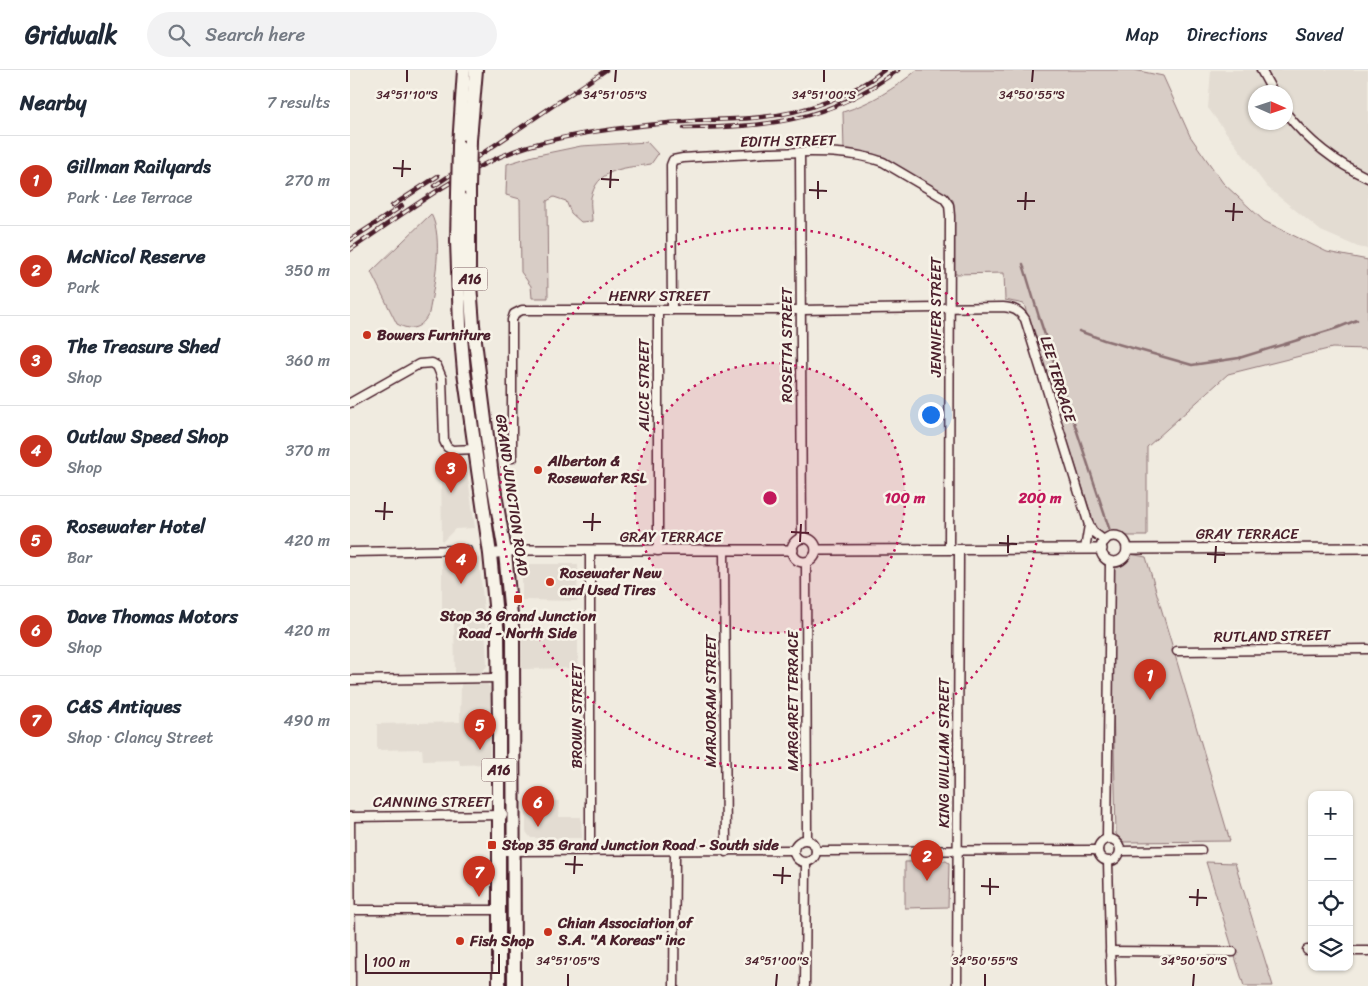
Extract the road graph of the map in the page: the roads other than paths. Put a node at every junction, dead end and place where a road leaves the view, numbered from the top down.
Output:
1 (464, 70) edge
2 (476, 70) edge
3 (1262, 70) edge
4 (1270, 85) edge
5 (1293, 121) edge
6 (465, 143) junction
7 (800, 152) junction
8 (1368, 178) edge
9 (463, 192) junction
10 (949, 205) joint
11 (949, 307) junction
12 (658, 310) junction
13 (672, 310) junction
14 (801, 310) junction
15 (350, 403) edge
16 (475, 449) junction
17 (512, 458) dead end
18 (1089, 524) junction
19 (802, 539) junction
20 (1103, 545) junction
21 (1368, 548) edge
22 (949, 549) junction
23 (1085, 549) junction
24 (1127, 549) junction
25 (467, 550) dead end
26 (724, 550) junction
27 (792, 550) junction
28 (816, 550) junction
29 (959, 550) junction
30 (590, 551) junction
31 (658, 551) junction
32 (350, 552) edge
33 (505, 552) junction
34 (490, 554) junction
35 (806, 562) junction
36 (1110, 562) junction
37 (1368, 649) edge
38 (1177, 651) dead end
39 (499, 678) junction
40 (350, 680) edge
41 (499, 815) junction
42 (514, 815) junction
43 (350, 816) edge
44 (1107, 839) junction
45 (807, 840) junction
46 (793, 850) junction
47 (1098, 850) junction
48 (1120, 850) junction
49 (1201, 850) dead end
50 (499, 851) junction
51 (590, 851) junction
52 (816, 851) junction
53 (956, 851) junction
54 (514, 852) junction
55 (675, 852) junction
56 (726, 852) junction
57 (1108, 861) junction
58 (806, 862) junction
59 (350, 910) edge
60 (499, 910) junction
61 (1110, 951) junction
62 (1353, 951) edge
63 (1368, 951) edge
64 (1233, 952) dead end
65 (351, 986) edge
66 (499, 986) edge
67 (514, 986) edge
68 (674, 986) edge
69 (805, 986) edge
70 (957, 986) edge
71 (1111, 986) edge

1 - 6 highway, GRAND JUNCTION ROAD / A16
2 - 6 highway, GRAND JUNCTION ROAD / A16
3 - 4 street
5 - 8 street
6 - 9 highway, GRAND JUNCTION ROAD / A16, bridge
7 - 10 street, EDITH STREET
7 - 13 street, EDITH STREET
7 - 14 street, ROSETTA STREET
9 - 16 highway, GRAND JUNCTION ROAD / A16
9 - 33 highway, GRAND JUNCTION ROAD / A16
10 - 11 street, JENNIFER STREET
11 - 14 street, HENRY STREET
11 - 18 street, LEE TERRACE
11 - 22 street, JENNIFER STREET
12 - 13 street, HENRY STREET
12 - 17 street, HENRY STREET
12 - 31 street, ALICE STREET
13 - 14 street, HENRY STREET
14 - 19 street, ROSETTA STREET
15 - 16 street
16 - 34 highway, GRAND JUNCTION ROAD / A16
18 - 20 street, LEE TERRACE
18 - 23 street, LEE TERRACE
19 - 27 street
19 - 28 street
20 - 23 street
20 - 24 street
20 - 36 street
21 - 24 street, GRAY TERRACE
22 - 28 street
22 - 29 street
23 - 29 street
24 - 36 street
25 - 32 street
26 - 27 street, GRAY TERRACE
26 - 31 street, GRAY TERRACE
26 - 56 street, MARJORAM STREET
27 - 35 street
28 - 35 street
29 - 53 street, KING WILLIAM STREET
30 - 31 street, GRAY TERRACE
30 - 33 street, GRAY TERRACE
30 - 51 street, BROWN STREET
33 - 34 street, GRAY TERRACE
33 - 42 highway, GRAND JUNCTION ROAD / A16
34 - 39 highway, GRAND JUNCTION ROAD / A16
35 - 45 street, MARGARET TERRACE
36 - 44 street
37 - 38 street, RUTLAND STREET
39 - 40 street
39 - 41 highway, GRAND JUNCTION ROAD / A16
41 - 42 street, CANNING STREET
41 - 43 street, CANNING STREET
41 - 50 highway, GRAND JUNCTION ROAD / A16
42 - 54 highway, GRAND JUNCTION ROAD / A16
43 - 59 street
44 - 47 street
44 - 48 street
45 - 46 street
45 - 52 street
46 - 56 street
46 - 58 street
47 - 53 street
47 - 57 street
48 - 49 street
48 - 57 street
50 - 54 street
50 - 60 highway, GRAND JUNCTION ROAD / A16
51 - 54 street
51 - 55 street
52 - 53 street
52 - 58 street
53 - 70 street, KING WILLIAM STREET
54 - 67 highway, GRAND JUNCTION ROAD / A16
55 - 56 street
55 - 68 street
57 - 61 street
58 - 69 street
59 - 60 street
59 - 65 street
60 - 66 highway, GRAND JUNCTION ROAD / A16
61 - 64 street
61 - 71 street
62 - 63 street

